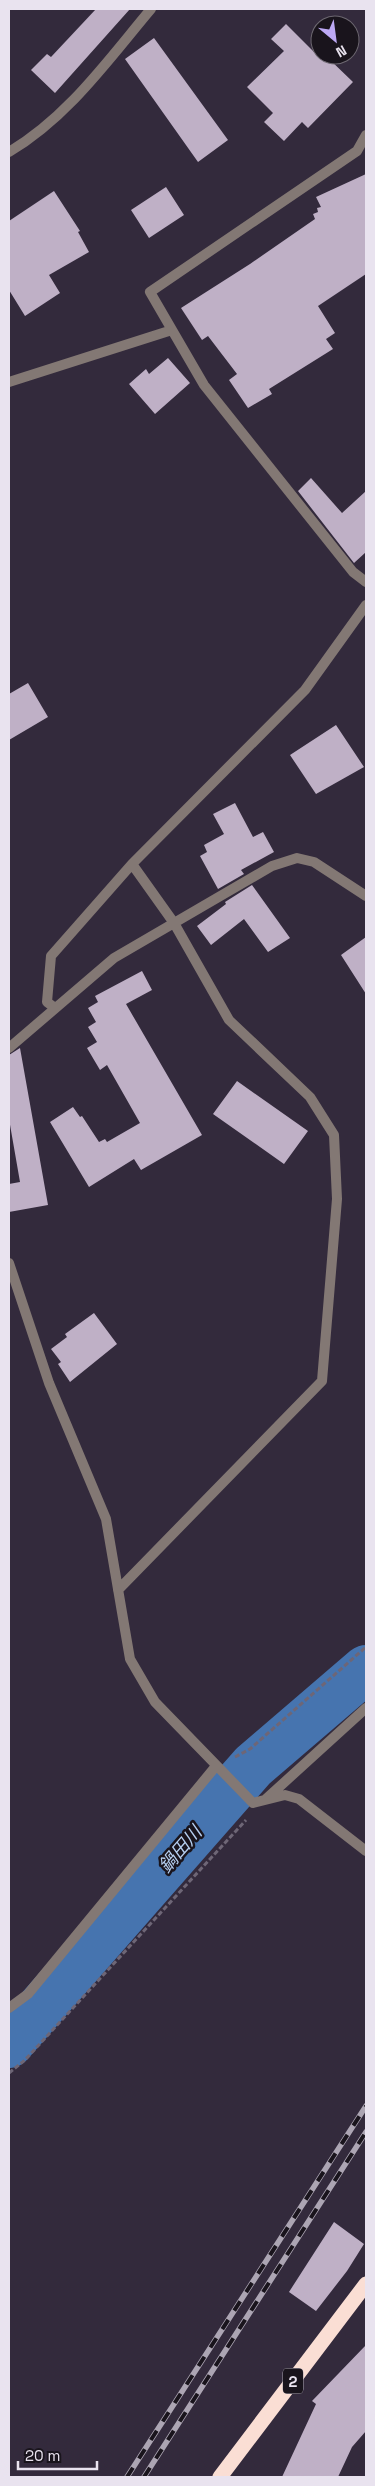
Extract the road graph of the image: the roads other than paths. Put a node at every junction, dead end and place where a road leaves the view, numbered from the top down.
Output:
1 (151, 9) edge
2 (366, 135) edge
3 (9, 152) edge
4 (172, 330) junction
5 (9, 382) edge
6 (366, 582) edge
7 (366, 605) edge
8 (132, 864) junction
9 (366, 896) edge
10 (174, 923) junction
11 (55, 1008) junction
12 (9, 1048) edge
13 (9, 1263) edge
14 (118, 1590) junction
15 (366, 1708) edge
16 (219, 1770) junction
17 (266, 1800) junction
18 (366, 1851) edge
19 (9, 2008) edge
20 (366, 2284) edge
21 (220, 2477) edge

1 - 3 street
2 - 4 street
4 - 5 street
4 - 6 street
7 - 8 street
8 - 10 street
8 - 11 street
9 - 10 street
10 - 11 street
10 - 14 street
11 - 12 street
13 - 14 street
14 - 16 street
15 - 17 street
16 - 17 street
16 - 19 street
17 - 18 street
20 - 21 highway, 2

